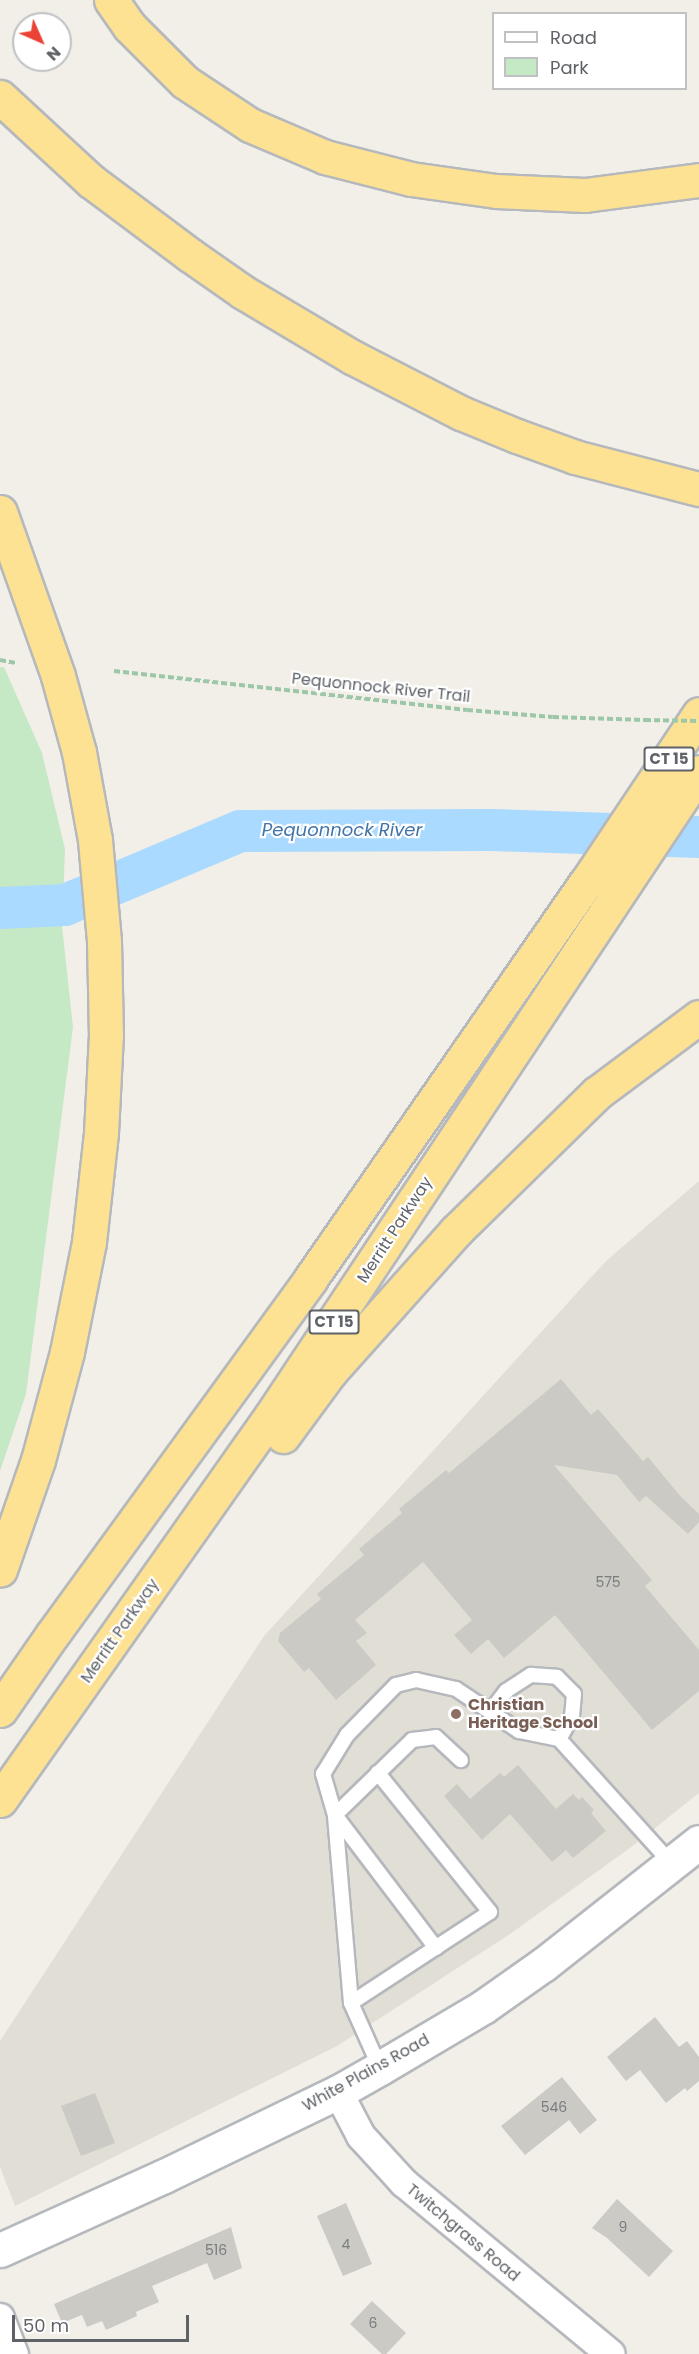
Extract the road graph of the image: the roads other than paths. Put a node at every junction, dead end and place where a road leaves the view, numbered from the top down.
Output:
1 (111, 0) edge
2 (0, 97) edge
3 (699, 180) edge
4 (699, 489) edge
5 (0, 512) edge
6 (699, 714) edge
7 (699, 772) edge
8 (699, 1017) edge
9 (0, 1570) edge
10 (0, 1710) edge
11 (491, 1712) junction
12 (560, 1739) junction
13 (34, 1753) junction
14 (461, 1760) dead end
15 (378, 1773) junction
16 (0, 1800) edge
17 (335, 1815) junction
18 (691, 1850) edge
19 (436, 1948) junction
20 (351, 2003) junction
21 (380, 2068) junction
22 (338, 2092) junction
23 (0, 2250) edge
24 (0, 2318) edge
25 (13, 2354) edge
26 (611, 2354) edge

1 - 3 highway
2 - 4 highway
5 - 9 highway
6 - 10 highway, CT 15
7 - 13 highway, Merritt Parkway / CT 15
8 - 13 highway
11 - 12 lane
11 - 12 lane
11 - 17 lane
12 - 18 lane
13 - 16 highway, Merritt Parkway / CT 15
14 - 15 lane
15 - 17 lane
15 - 19 lane
17 - 19 lane
17 - 20 lane
18 - 21 main road, White Plains Road
19 - 20 lane
20 - 21 lane
21 - 22 main road, White Plains Road
22 - 23 main road, White Plains Road
22 - 26 street, Twitchgrass Road
24 - 25 street

